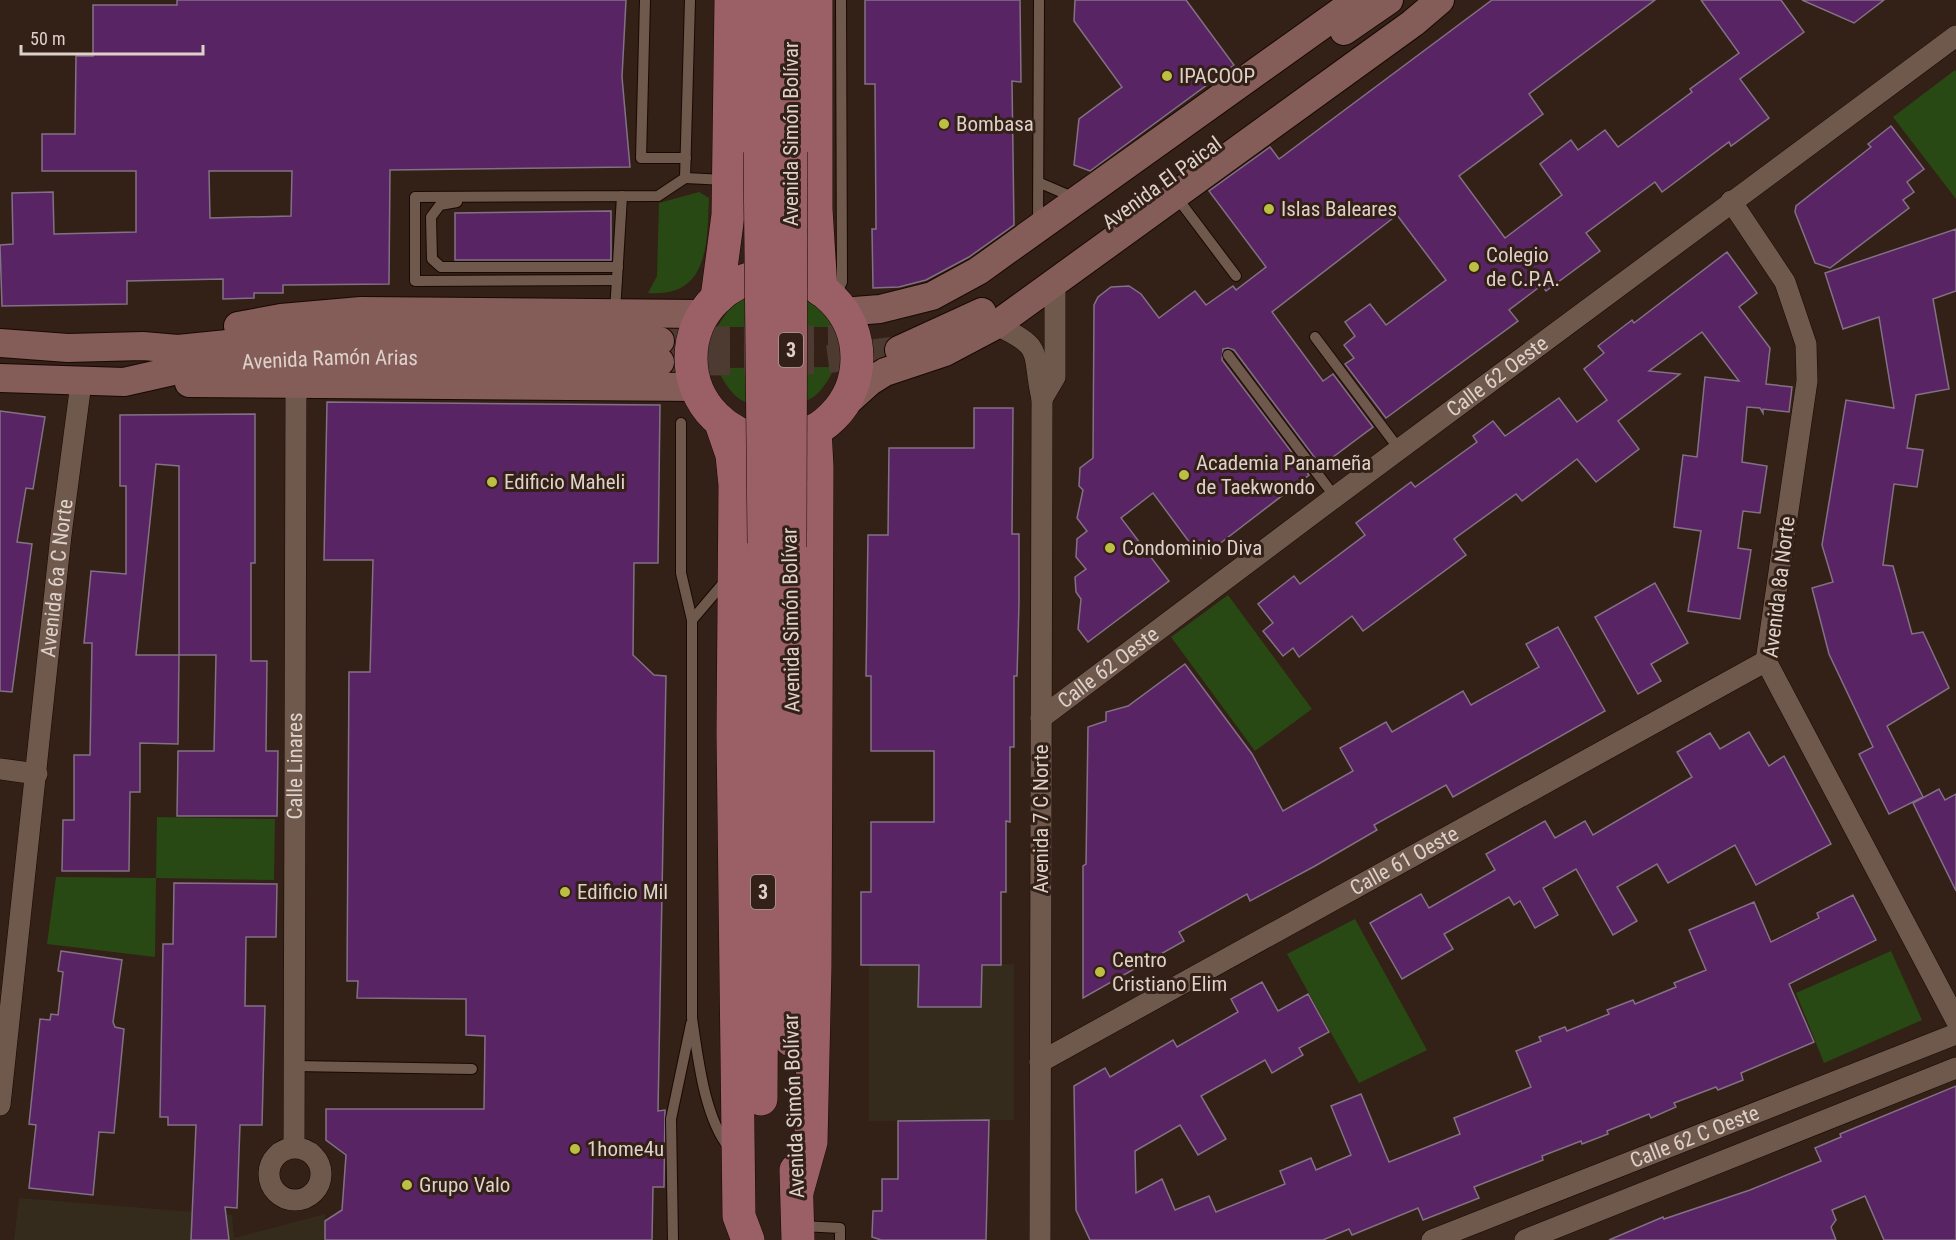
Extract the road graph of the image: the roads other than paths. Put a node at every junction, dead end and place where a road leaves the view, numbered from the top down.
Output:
1 (645, 0) edge
2 (690, 0) edge
3 (731, 0) edge
4 (762, 0) edge
5 (792, 0) edge
6 (816, 0) edge
7 (841, 0) edge
8 (1039, 0) edge
9 (1357, 0) edge
10 (1389, 0) edge
11 (1415, 0) edge
12 (1440, 0) edge
13 (1956, 36) edge
14 (686, 158) junction
15 (766, 158) junction
16 (685, 178) junction
17 (1040, 183) junction
18 (1175, 195) junction
19 (622, 196) junction
20 (472, 197) junction
21 (1078, 200) junction
22 (1731, 201) junction
23 (1038, 227) junction
24 (618, 267) junction
25 (1236, 276) dead end
26 (617, 280) junction
27 (1055, 284) junction
28 (832, 301) junction
29 (710, 306) junction
30 (615, 312) junction
31 (996, 325) junction
32 (1316, 337) dead end
33 (0, 343) edge
34 (143, 346) junction
35 (1228, 355) dead end
36 (0, 378) edge
37 (81, 382) junction
38 (124, 382) junction
39 (296, 385) junction
40 (695, 387) junction
41 (1042, 399) junction
42 (827, 420) junction
43 (681, 423) dead end
44 (721, 423) junction
45 (1399, 449) junction
46 (1335, 497) junction
47 (768, 549) junction
48 (693, 620) junction
49 (1766, 660) junction
50 (1041, 718) junction
51 (0, 769) edge
52 (37, 774) junction
53 (692, 1018) junction
54 (1956, 1020) edge
55 (1956, 1034) edge
56 (1040, 1062) junction
57 (295, 1066) junction
58 (1956, 1068) edge
59 (472, 1069) dead end
60 (0, 1105) edge
61 (294, 1147) dead end
62 (740, 1162) junction
63 (798, 1233) edge
64 (673, 1240) edge
65 (748, 1240) edge
66 (759, 1240) edge
67 (840, 1240) edge
68 (1040, 1240) edge
69 (1432, 1240) edge
70 (1525, 1240) edge

1 - 14 lane
2 - 14 lane
3 - 15 main road
4 - 15 main road, Avenida Simón Bolívar / 3
5 - 15 main road, Avenida Simón Bolívar / 3
6 - 15 main road
7 - 28 lane
8 - 17 lane
9 - 21 main road
10 - 11 main road, Avenida El Paical
12 - 18 main road
13 - 22 street, Calle 62 Oeste
14 - 16 lane
15 - 16 lane
15 - 28 main road
15 - 29 main road
15 - 47 main road, Avenida Simón Bolívar / 3, bridge
16 - 19 lane
17 - 21 lane
17 - 23 lane
18 - 25 lane
18 - 27 main road
19 - 20 lane
19 - 24 lane
20 - 24 lane
20 - 26 lane
21 - 23 main road
22 - 45 street, Calle 62 Oeste
22 - 49 street, Avenida 8a Norte
23 - 28 main road
24 - 26 lane
26 - 30 lane
27 - 31 main road
27 - 41 street, Avenida 7 C Norte
28 - 29 main road
28 - 42 main road
29 - 30 main road
29 - 40 main road
30 - 34 main road
31 - 41 street, Avenida 7 C Norte
31 - 42 main road
32 - 45 lane
33 - 34 main road, Avenida Ramón Arias
34 - 38 main road, Avenida Ramón Arias
35 - 46 lane
36 - 37 main road, Avenida Ramón Arias
37 - 38 main road, Avenida Ramón Arias
37 - 52 street, Avenida 6a C Norte
38 - 39 main road
39 - 40 main road
39 - 57 street, Calle Linares
40 - 44 main road
41 - 50 street, Avenida 7 C Norte
42 - 44 main road
42 - 47 main road
43 - 48 lane
44 - 47 main road
45 - 46 street, Calle 62 Oeste
46 - 50 street, Calle 62 Oeste
47 - 48 lane
47 - 62 main road
47 - 63 main road, Avenida Simón Bolívar / 3
47 - 66 main road, Avenida Simón Bolívar / 3
48 - 53 lane
49 - 54 street, Avenida 8a Norte
49 - 56 street, Calle 61 Oeste
50 - 56 street, Avenida 7 C Norte
51 - 52 street
52 - 60 street, Avenida 6a C Norte
53 - 62 lane
53 - 64 lane
55 - 69 street, Calle 62 C Oeste
56 - 68 street, Avenida 7 C Norte
57 - 59 lane
57 - 61 street, Calle Linares
58 - 70 street, Calle 62 C Oeste
62 - 65 main road
63 - 67 lane

